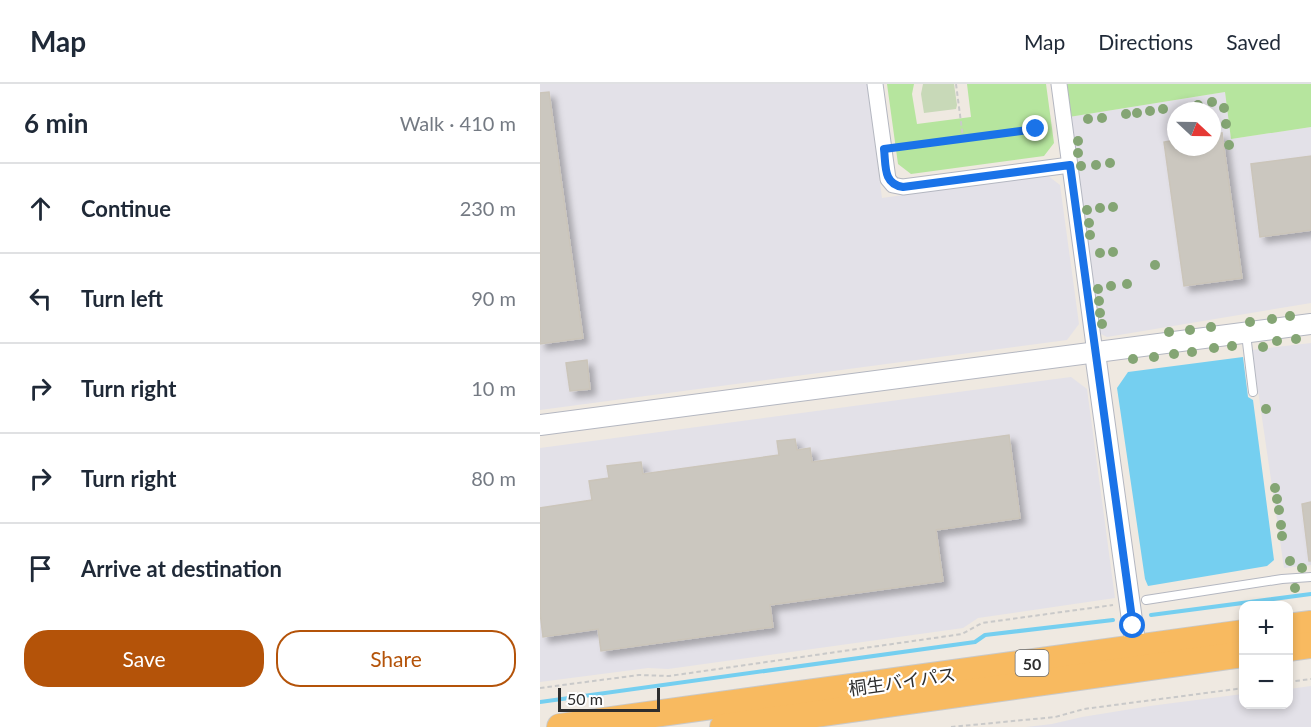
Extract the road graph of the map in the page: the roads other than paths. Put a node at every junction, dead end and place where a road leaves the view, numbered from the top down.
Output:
1 (875, 84) edge
2 (1059, 84) edge
3 (1070, 165) junction
4 (1311, 324) edge
5 (1246, 334) junction
6 (1095, 353) junction
7 (1253, 392) dead end
8 (540, 425) edge
9 (540, 438) edge
10 (1311, 577) edge
11 (1146, 600) dead end
12 (1311, 624) edge
13 (1293, 626) edge
14 (1239, 634) edge
15 (1311, 645) edge
16 (1293, 647) edge
17 (1136, 649) junction
18 (1239, 655) edge
19 (560, 727) edge
20 (723, 727) edge

1 - 3 street
2 - 3 street
3 - 6 street
4 - 5 street
5 - 6 street
5 - 7 lane
6 - 8 street
6 - 9 street
6 - 17 street
10 - 11 lane
12 - 13 highway
14 - 17 highway, 桐生バイパス / 50
15 - 16 highway
17 - 19 highway, 桐生バイパス / 50
18 - 20 highway, 桐生バイパス / 50

